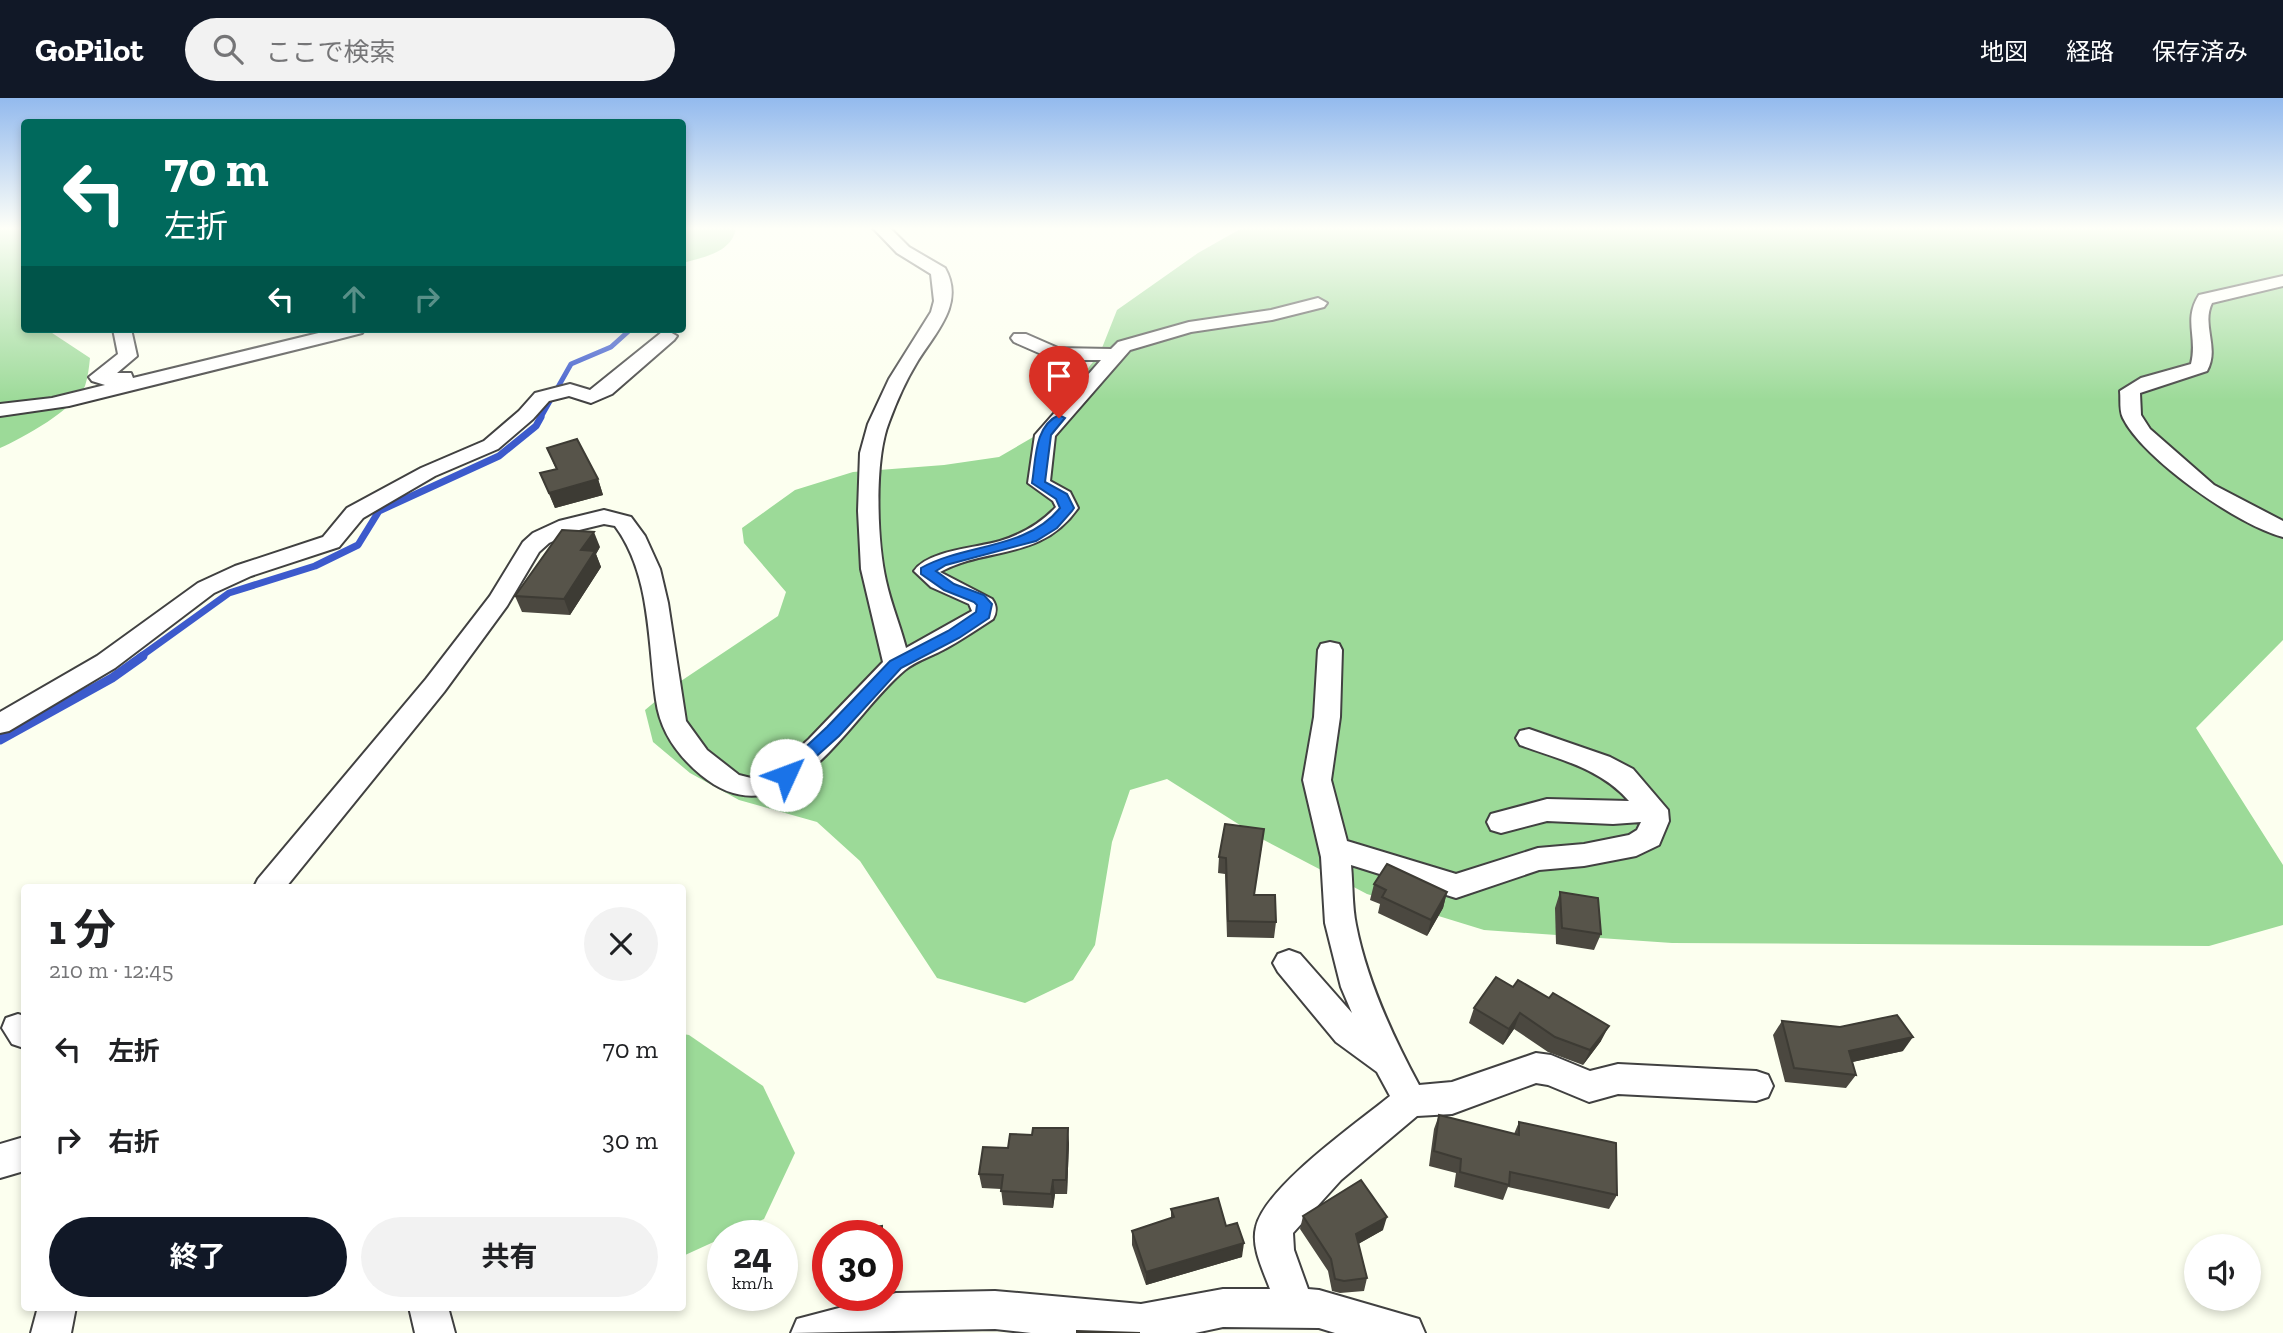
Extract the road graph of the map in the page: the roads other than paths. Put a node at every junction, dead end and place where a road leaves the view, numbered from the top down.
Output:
1 (942, 286) edge
2 (2263, 286) edge
3 (1318, 303) dead end
4 (123, 333) edge
5 (341, 333) edge
6 (668, 336) dead end
7 (1020, 338) dead end
8 (1116, 355) junction
9 (162, 377) junction
10 (0, 410) edge
11 (2283, 530) edge
12 (1330, 650) dead end
13 (896, 664) junction
14 (0, 724) edge
15 (1529, 738) dead end
16 (1654, 810) junction
17 (1501, 822) dead end
18 (1335, 849) junction
19 (272, 884) edge
20 (1289, 963) dead end
21 (1389, 1062) junction
22 (1756, 1086) dead end
23 (1410, 1101) junction
24 (21, 1155) edge
25 (0, 1161) edge
26 (1296, 1309) junction
27 (56, 1311) edge
28 (429, 1311) edge
29 (51, 1333) edge
30 (435, 1333) edge
31 (811, 1333) edge
32 (1405, 1333) edge

1 - 13 street
2 - 11 street
3 - 8 street
4 - 9 street
5 - 9 street
6 - 14 street
7 - 8 street
8 - 13 street
9 - 10 street
12 - 18 street
13 - 19 street
15 - 16 street
16 - 17 street
16 - 18 street
18 - 21 street
20 - 21 street
21 - 23 street
22 - 23 street
23 - 26 street
24 - 25 street
26 - 31 street
26 - 32 street
27 - 29 street
28 - 30 street

